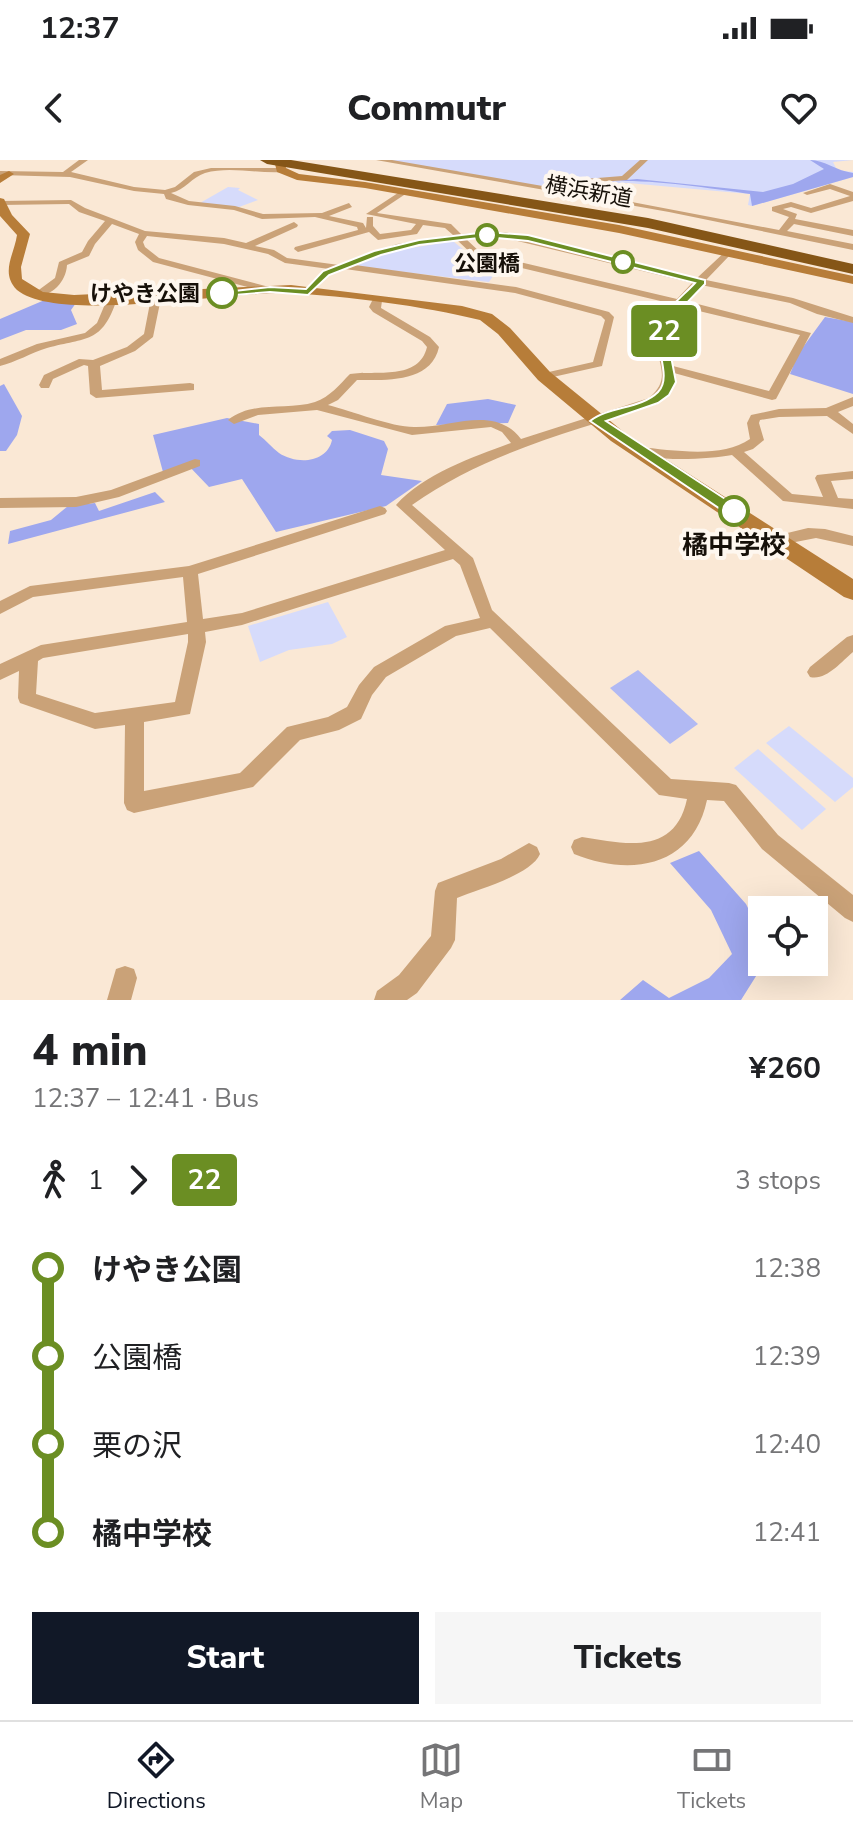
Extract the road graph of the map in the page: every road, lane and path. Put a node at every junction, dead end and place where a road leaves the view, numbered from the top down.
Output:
1 (34, 160) edge
2 (84, 160) edge
3 (304, 160) edge
4 (380, 160) edge
5 (644, 160) edge
6 (277, 165) edge
7 (5, 175) edge
8 (63, 175) junction
9 (404, 191) junction
10 (561, 191) junction
11 (167, 192) junction
12 (853, 196) edge
13 (0, 203) edge
14 (836, 203) junction
15 (349, 205) dead end
16 (370, 214) junction
17 (322, 216) junction
18 (111, 220) junction
19 (789, 221) junction
20 (421, 222) junction
21 (294, 225) dead end
22 (367, 230) junction
23 (782, 231) junction
24 (144, 233) junction
25 (853, 233) edge
26 (459, 237) junction
27 (247, 246) junction
28 (853, 247) edge
29 (298, 249) dead end
30 (728, 252) junction
31 (853, 260) edge
32 (339, 267) junction
33 (853, 269) edge
34 (562, 273) junction
35 (853, 280) edge
36 (552, 281) dead end
37 (702, 282) junction
38 (270, 290) junction
39 (308, 292) junction
40 (39, 294) junction
41 (156, 298) junction
42 (112, 299) junction
43 (377, 301) junction
44 (681, 303) junction
45 (853, 320) edge
46 (0, 363) edge
47 (94, 364) junction
48 (668, 368) junction
49 (544, 376) junction
50 (45, 385) dead end
51 (190, 387) dead end
52 (853, 401) edge
53 (317, 406) junction
54 (830, 412) junction
55 (234, 420) dead end
56 (596, 421) junction
57 (853, 430) edge
58 (520, 446) junction
59 (734, 450) junction
60 (639, 451) junction
61 (195, 463) dead end
62 (853, 475) edge
63 (833, 502) junction
64 (0, 503) edge
65 (853, 504) edge
66 (380, 511) dead end
67 (780, 540) junction
68 (853, 541) edge
69 (457, 552) junction
70 (190, 571) junction
71 (853, 591) edge
72 (0, 608) edge
73 (493, 621) junction
74 (196, 626) junction
75 (853, 642) edge
76 (29, 657) junction
77 (816, 672) dead end
78 (0, 673) edge
79 (135, 716) junction
80 (698, 790) junction
81 (582, 847) dead end
82 (529, 854) dead end
83 (853, 910) edge
84 (386, 1000) edge

1 - 7 street
2 - 8 street
3 - 31 highway, 横浜新道
4 - 10 street
5 - 10 street
6 - 9 street
6 - 11 street
6 - 33 highway, 横浜新道
7 - 8 street
8 - 11 street
9 - 16 street
9 - 30 street
10 - 23 street
11 - 17 street
12 - 14 street
12 - 14 street
13 - 18 street
13 - 40 street
14 - 19 street
15 - 17 street
16 - 20 street
16 - 22 street
17 - 22 street
18 - 24 street
18 - 40 street
19 - 23 street
19 - 25 street
20 - 22 street
20 - 26 street
21 - 27 street
22 - 29 street
23 - 28 street
24 - 27 street
24 - 38 street
26 - 32 street
26 - 34 street
26 - 37 street
27 - 32 street
30 - 35 street
30 - 37 street
32 - 39 street
32 - 49 street
34 - 36 street
34 - 44 street
37 - 44 street
37 - 45 street
38 - 39 street
38 - 41 street
39 - 43 street
40 - 42 street
41 - 42 street
41 - 47 street
42 - 46 street
43 - 49 street
43 - 53 street
44 - 48 street
44 - 48 street
47 - 50 street
47 - 51 street
48 - 56 street
49 - 56 street
52 - 54 street
53 - 55 street
53 - 58 street
54 - 57 street
54 - 59 street
56 - 58 street
56 - 60 street
58 - 69 street
59 - 60 street
59 - 63 street
60 - 67 street
61 - 64 street
62 - 63 street
63 - 65 street
66 - 70 street
67 - 68 street
67 - 71 street
69 - 73 street
69 - 74 street
70 - 72 street
70 - 74 street
73 - 79 street
73 - 80 street
74 - 76 street
74 - 79 street
75 - 77 street
76 - 78 street
76 - 79 street
80 - 81 street
80 - 83 street
82 - 84 street

